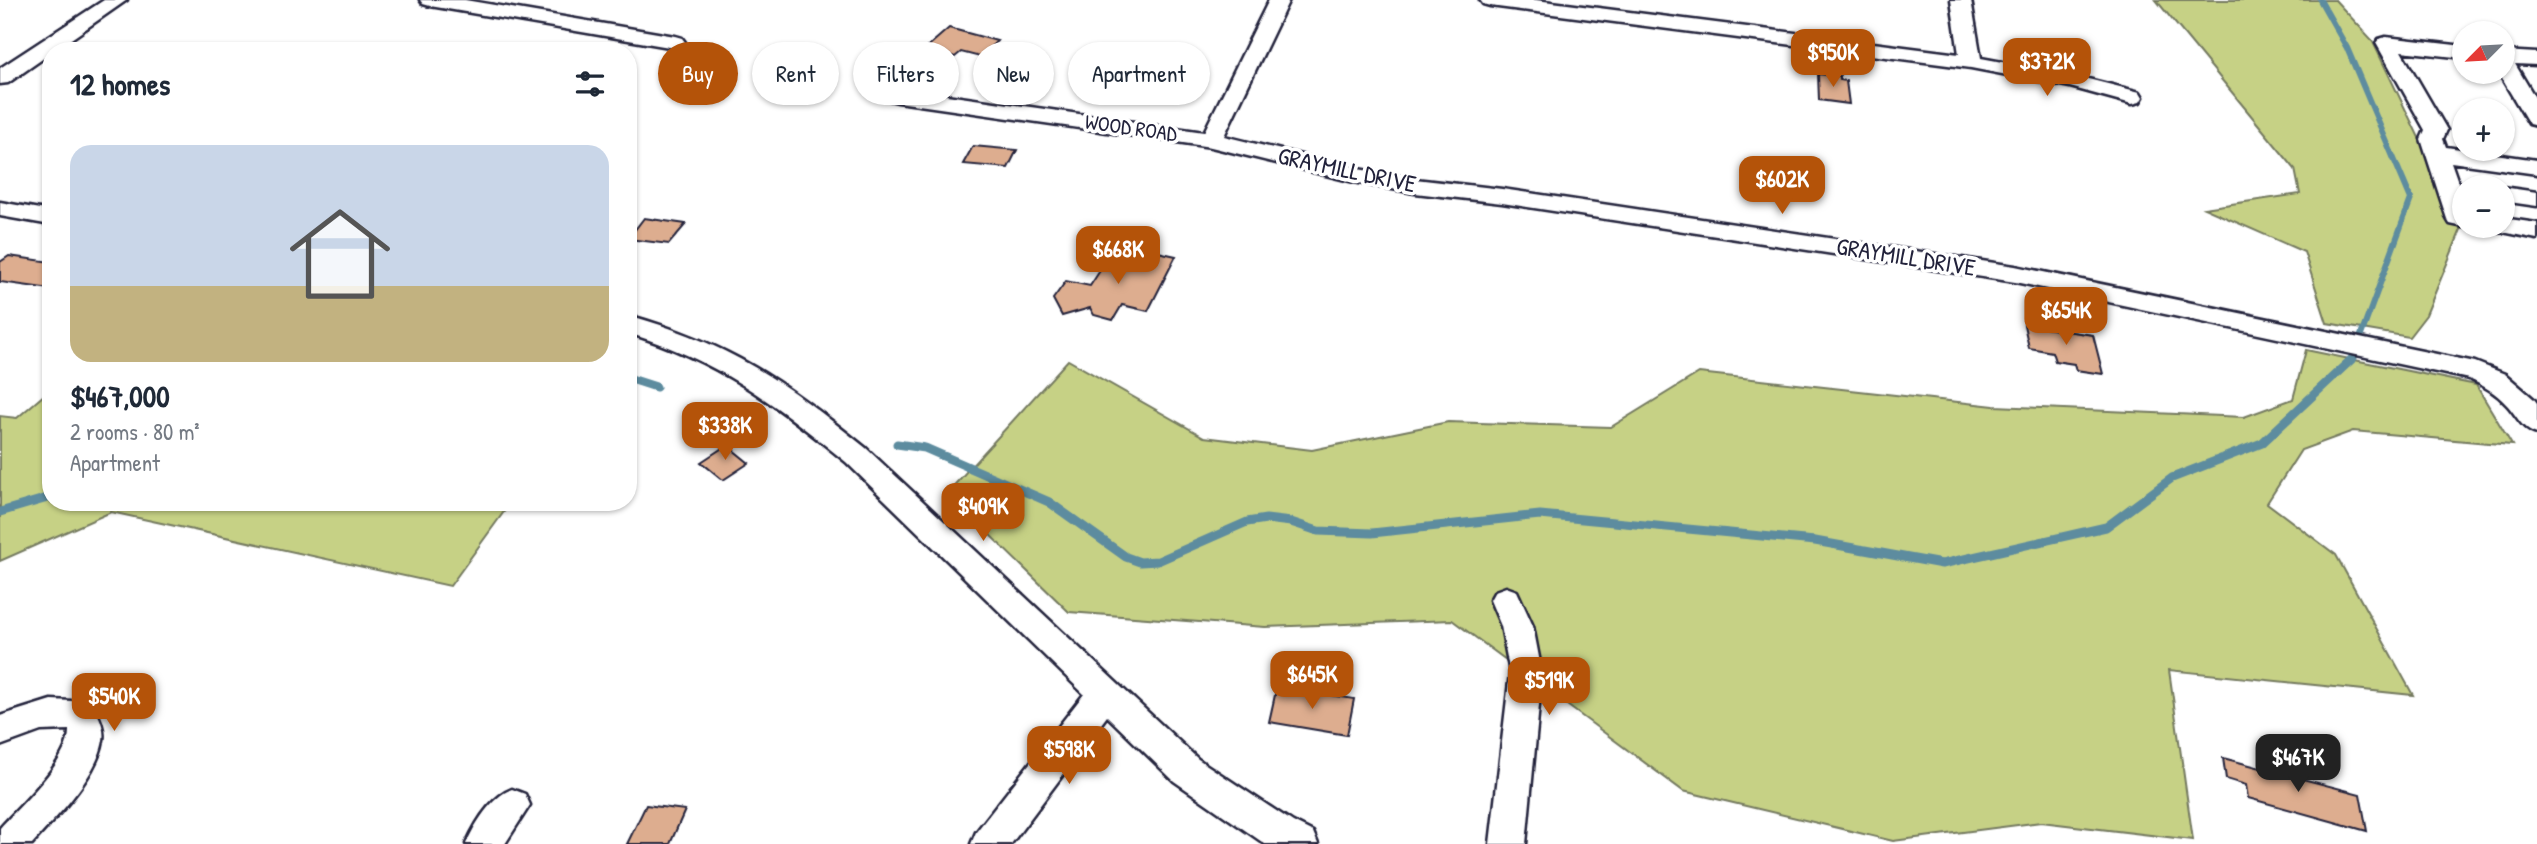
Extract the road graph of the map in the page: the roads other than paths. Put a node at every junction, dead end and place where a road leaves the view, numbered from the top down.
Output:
1 (117, 0) edge
2 (430, 0) edge
3 (1279, 0) edge
4 (1490, 0) edge
5 (1961, 0) edge
6 (675, 41) dead end
7 (54, 42) edge
8 (42, 50) edge
9 (2452, 51) edge
10 (2515, 59) edge
11 (2537, 59) edge
12 (1971, 62) junction
13 (0, 78) edge
14 (2515, 81) edge
15 (2132, 97) dead end
16 (959, 104) edge
17 (2537, 119) edge
18 (1211, 140) junction
19 (2437, 153) junction
20 (2537, 167) edge
21 (2452, 179) edge
22 (2515, 196) edge
23 (2537, 199) edge
24 (6, 215) edge
25 (42, 217) edge
26 (2515, 227) edge
27 (2537, 231) edge
28 (637, 327) edge
29 (2537, 424) edge
30 (1506, 600) dead end
31 (1104, 694) junction
32 (0, 732) edge
33 (512, 804) dead end
34 (9, 844) edge
35 (484, 844) edge
36 (989, 844) edge
37 (1300, 844) edge
38 (1508, 844) edge

1 - 7 street
2 - 6 street
3 - 18 street, WOOD ROAD
4 - 12 street
5 - 12 street
8 - 13 street
9 - 19 street
10 - 11 street
12 - 15 street
14 - 17 street
16 - 18 street, WOOD ROAD
18 - 29 street, GRAYMILL DRIVE
19 - 20 street
19 - 21 street
22 - 23 street
24 - 25 street
26 - 27 street
28 - 31 street
30 - 38 street
31 - 36 street
31 - 37 street
32 - 34 street
33 - 35 street

